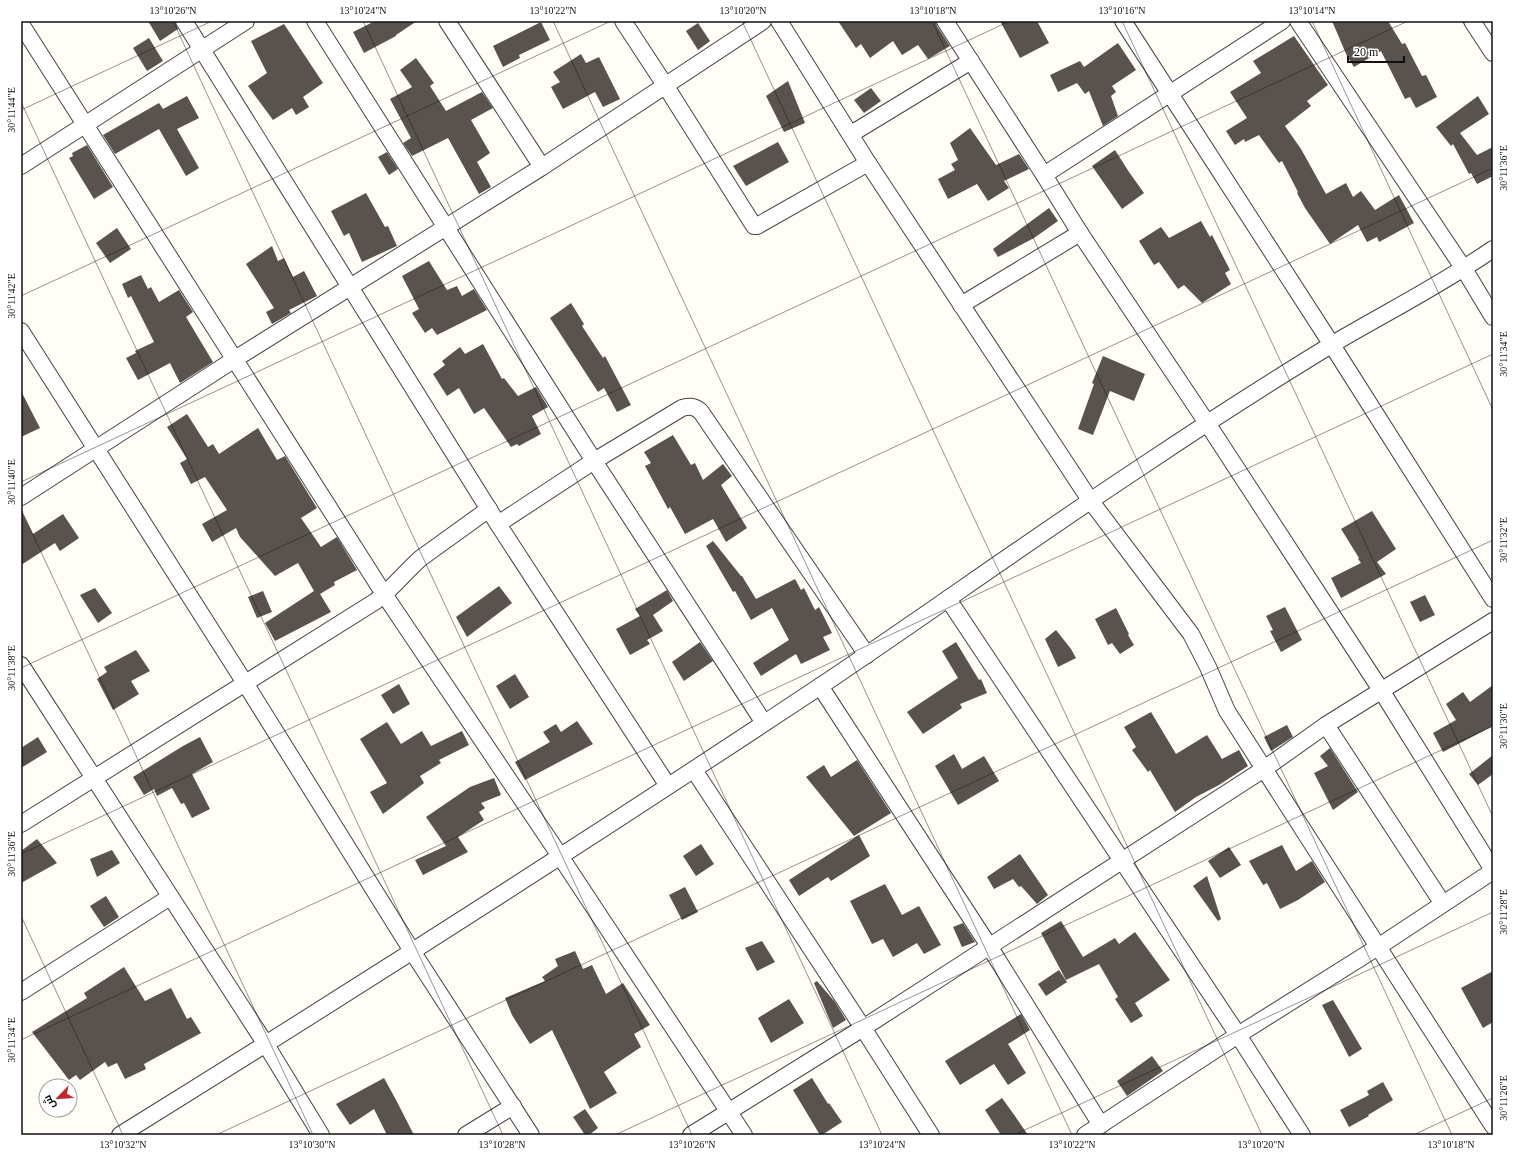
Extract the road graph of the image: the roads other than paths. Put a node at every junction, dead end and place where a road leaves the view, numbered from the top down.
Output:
1 (184, 21) edge
2 (246, 21) edge
3 (315, 21) edge
4 (447, 21) edge
5 (623, 21) edge
6 (763, 21) edge
7 (779, 21) edge
8 (945, 21) edge
9 (1123, 21) edge
10 (1282, 21) edge
11 (1298, 21) edge
12 (1472, 21) edge
13 (21, 24) edge
14 (202, 49) junction
15 (1493, 53) edge
16 (971, 61) junction
17 (666, 85) junction
18 (1169, 94) junction
19 (86, 124) junction
20 (851, 134) junction
21 (868, 163) junction
22 (21, 166) edge
23 (542, 167) junction
24 (1044, 175) junction
25 (446, 227) junction
26 (1080, 233) junction
27 (1493, 249) edge
28 (1464, 269) junction
29 (349, 286) junction
30 (961, 305) junction
31 (1493, 317) edge
32 (21, 331) edge
33 (1332, 344) junction
34 (235, 359) junction
35 (1207, 423) junction
36 (97, 449) junction
37 (594, 461) junction
38 (21, 497) edge
39 (1090, 500) junction
40 (489, 509) junction
41 (498, 524) junction
42 (384, 594) junction
43 (948, 599) junction
44 (1493, 599) edge
45 (1493, 621) edge
46 (867, 655) junction
47 (21, 665) edge
48 (246, 684) junction
49 (820, 686) junction
50 (1381, 690) junction
51 (764, 723) junction
52 (1326, 725) junction
53 (1264, 769) junction
54 (694, 770) junction
55 (93, 778) junction
56 (668, 786) junction
57 (21, 824) edge
58 (560, 856) junction
59 (1121, 860) junction
60 (1493, 871) edge
61 (170, 896) junction
62 (1443, 904) junction
63 (989, 946) junction
64 (1378, 947) junction
65 (412, 951) junction
66 (21, 992) edge
67 (863, 1028) junction
68 (1238, 1035) junction
69 (265, 1043) junction
70 (513, 1106) junction
71 (728, 1111) junction
72 (1101, 1125) junction
73 (1493, 1126) edge
74 (126, 1133) edge
75 (321, 1135) edge
76 (466, 1135) edge
77 (531, 1135) edge
78 (691, 1135) edge
79 (744, 1135) edge
80 (931, 1135) edge
81 (1085, 1135) edge
82 (1302, 1135) edge

1 - 14 street
2 - 14 street
3 - 25 street
4 - 23 street
5 - 17 street
6 - 17 street
7 - 20 street
8 - 16 street
9 - 18 street
10 - 18 street
11 - 28 street
12 - 15 street
13 - 19 street
14 - 19 street
14 - 29 street
16 - 20 street
16 - 24 street
17 - 21 street
17 - 23 street
18 - 24 street
18 - 33 street
19 - 22 street
19 - 34 street
20 - 21 street
21 - 30 street
23 - 25 street
24 - 26 street
25 - 29 street
25 - 37 street
26 - 30 street
26 - 35 street
27 - 28 street
28 - 31 street
28 - 33 street
29 - 34 street
29 - 40 street
30 - 39 street
32 - 36 street
33 - 35 street
33 - 44 street
34 - 36 street
34 - 42 street
35 - 39 street
35 - 50 street
36 - 38 street
36 - 48 street
37 - 41 street
37 - 46 street
37 - 51 street
39 - 43 street
39 - 53 street
40 - 41 street
40 - 42 street
41 - 56 street
42 - 48 street
42 - 58 street
43 - 46 street
43 - 59 street
45 - 50 street
46 - 49 street
47 - 55 street
48 - 55 street
48 - 65 street
49 - 51 street
49 - 63 street
50 - 52 street
50 - 60 street
51 - 54 street
52 - 53 street
52 - 62 street
53 - 59 street
53 - 64 street
54 - 56 street
54 - 67 street
55 - 57 street
55 - 61 street
56 - 58 street
58 - 65 street
58 - 71 street
59 - 63 street
59 - 68 street
60 - 62 street
61 - 66 street
61 - 69 street
62 - 64 street
63 - 67 street
63 - 72 street
64 - 68 street
64 - 73 street
65 - 69 street
65 - 70 street
67 - 71 street
67 - 80 street
68 - 72 street
68 - 82 street
69 - 74 street
69 - 75 street
70 - 76 street
70 - 77 street
71 - 78 street
71 - 79 street
72 - 81 street

